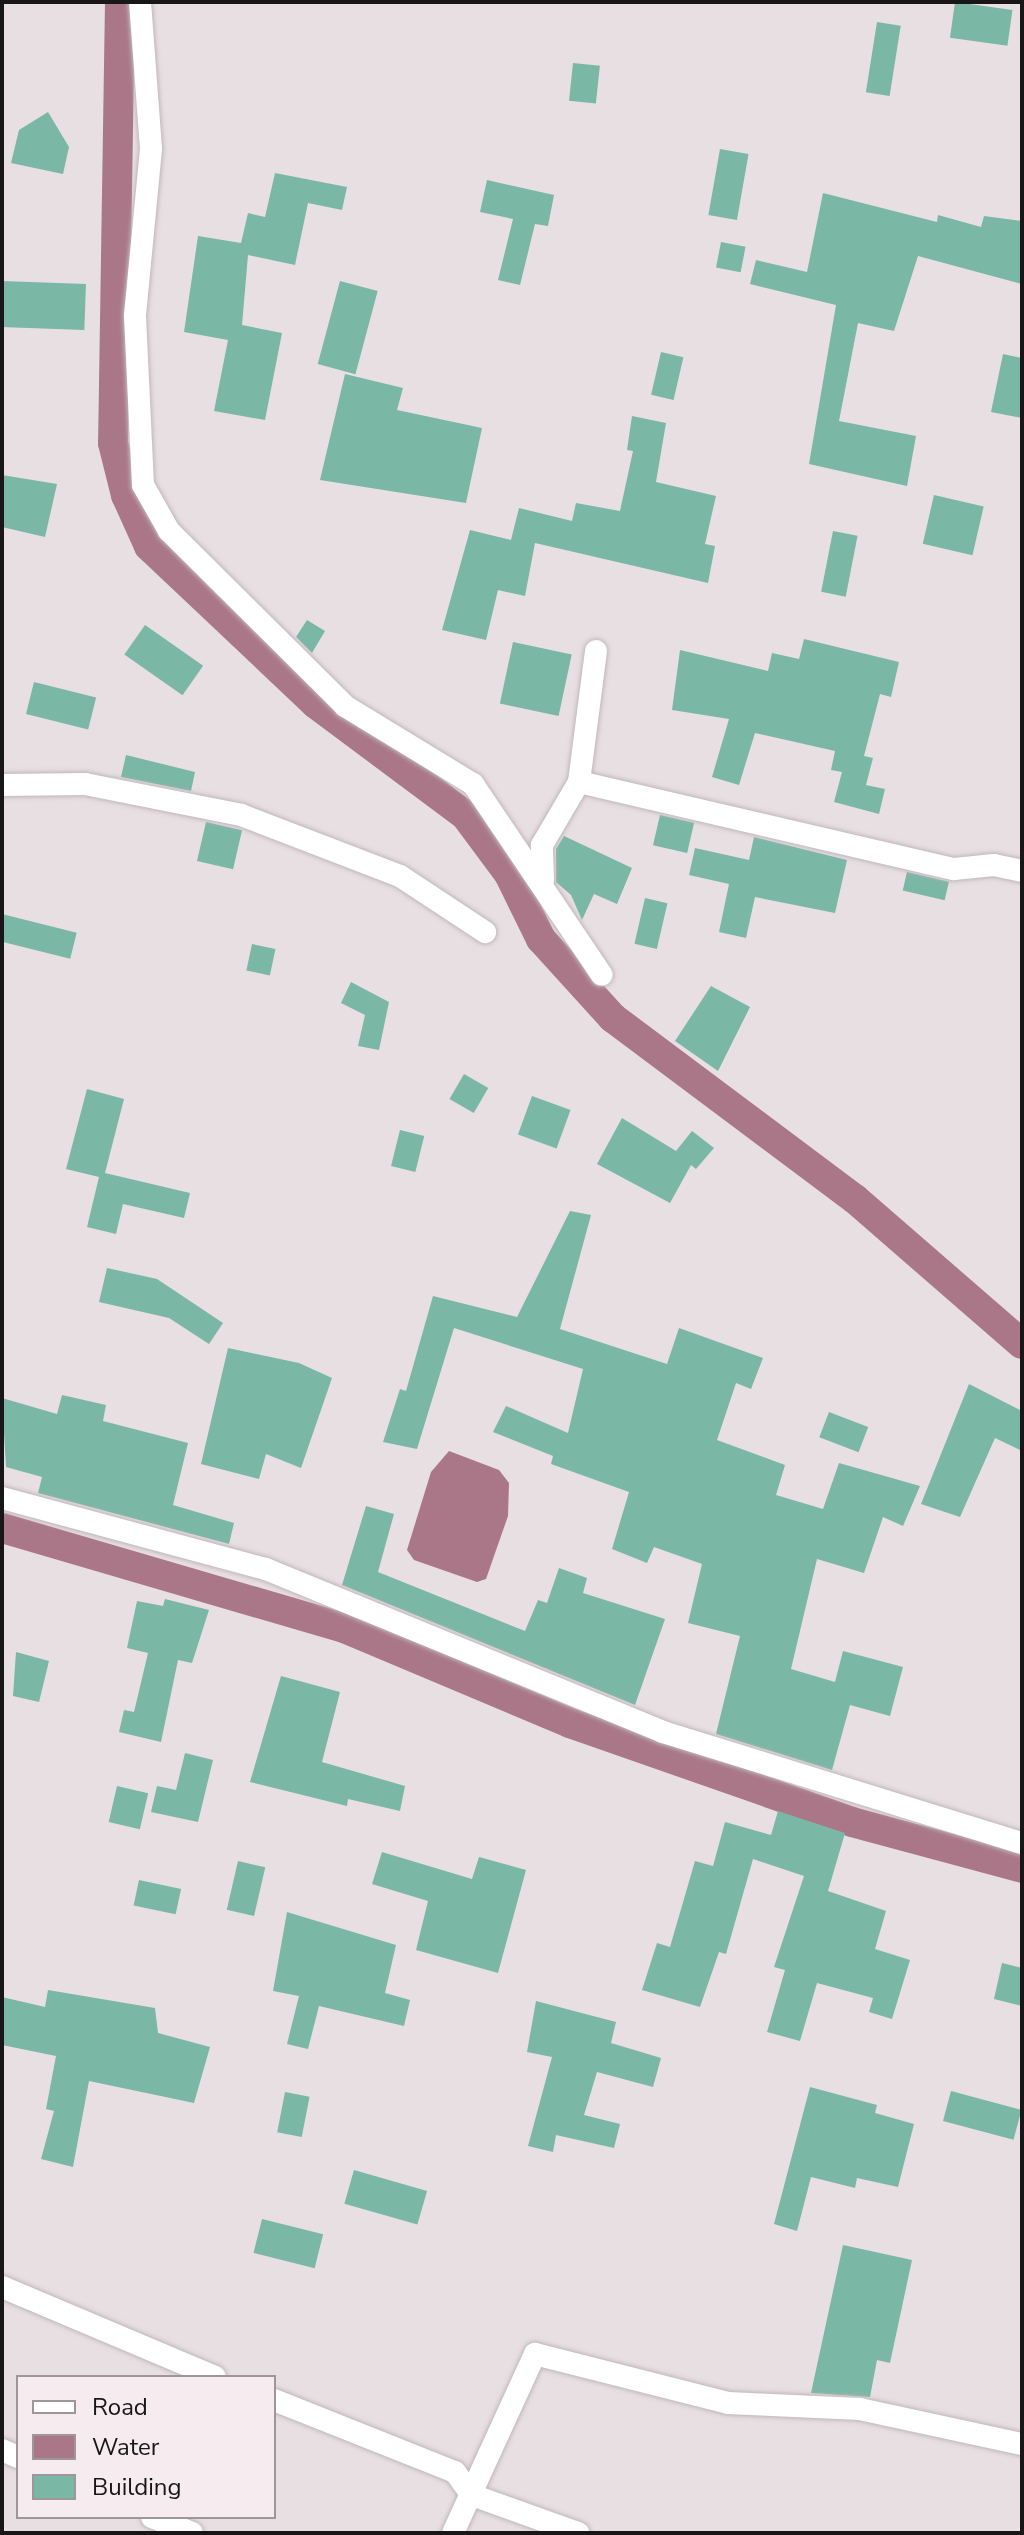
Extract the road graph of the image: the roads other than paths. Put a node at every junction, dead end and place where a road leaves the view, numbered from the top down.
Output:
1 (140, 2) edge
2 (596, 651) dead end
3 (579, 782) junction
4 (2, 785) edge
5 (1022, 871) edge
6 (543, 880) junction
7 (485, 932) dead end
8 (602, 975) dead end
9 (2, 1498) edge
10 (1022, 1843) edge
11 (2, 2287) edge
12 (210, 2375) edge
13 (276, 2401) edge
14 (1022, 2444) edge
15 (472, 2495) junction
16 (157, 2519) edge
17 (192, 2533) edge
18 (453, 2533) edge
19 (578, 2533) edge

1 - 6 street
2 - 3 street
3 - 5 street
3 - 6 street
4 - 7 street
6 - 8 street
9 - 10 street
11 - 12 street
13 - 15 street
14 - 15 street
15 - 18 street
15 - 19 street
16 - 17 street

